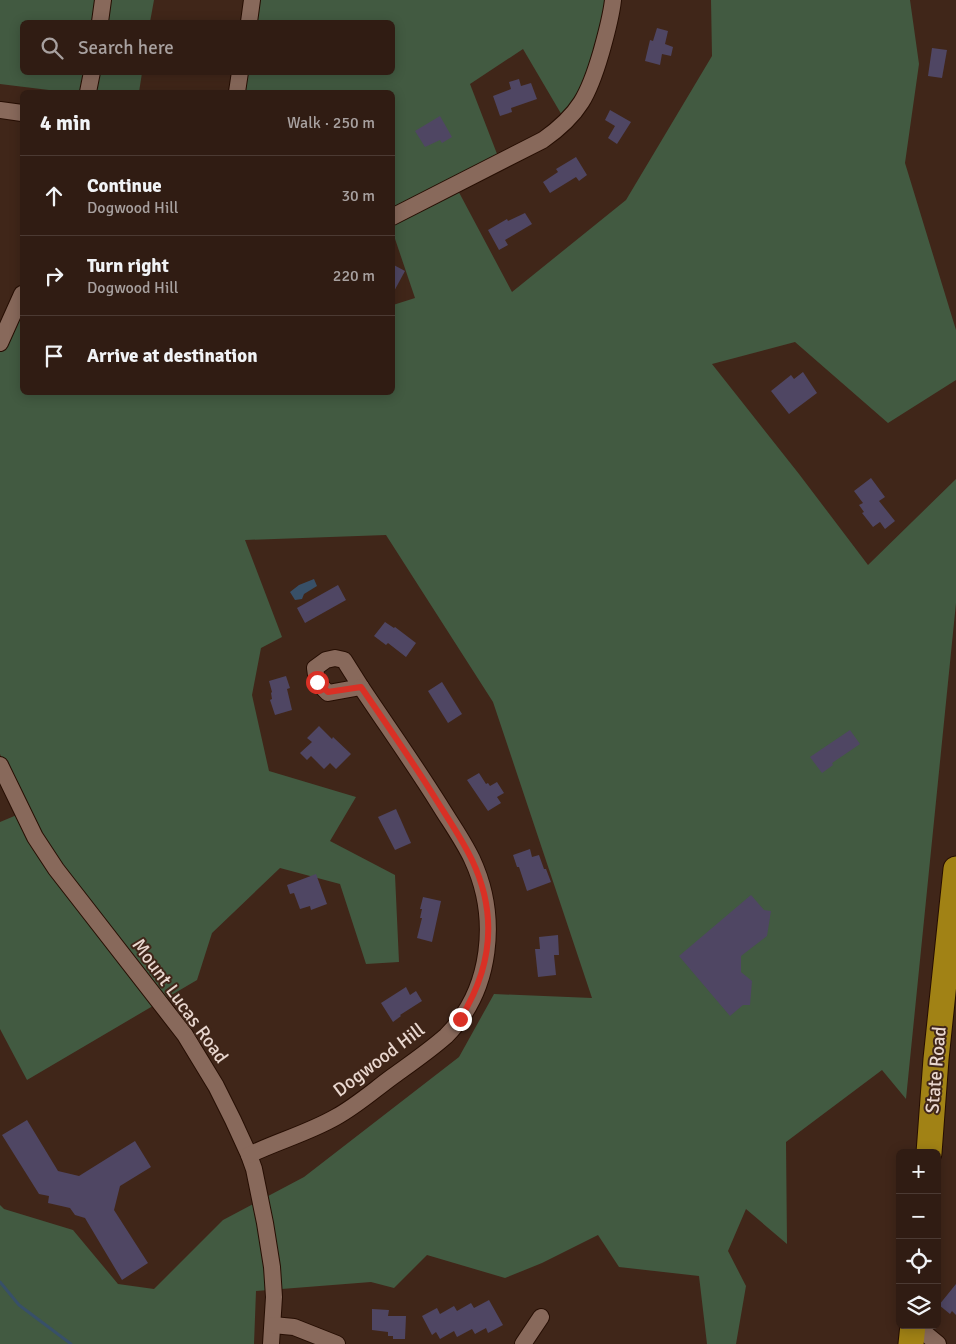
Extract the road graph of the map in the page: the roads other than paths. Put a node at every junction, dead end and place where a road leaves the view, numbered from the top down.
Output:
1 (104, 0) edge
2 (252, 0) edge
3 (613, 0) edge
4 (100, 20) edge
5 (248, 20) edge
6 (91, 75) edge
7 (240, 75) edge
8 (88, 90) edge
9 (237, 90) edge
10 (0, 110) edge
11 (20, 113) edge
12 (395, 215) edge
13 (20, 298) edge
14 (0, 343) edge
15 (361, 687) dead end
16 (0, 765) edge
17 (956, 868) edge
18 (929, 1149) edge
19 (249, 1155) junction
20 (541, 1317) dead end
21 (273, 1324) junction
22 (913, 1329) edge
23 (919, 1329) edge
24 (271, 1344) edge
25 (337, 1344) edge
26 (522, 1344) edge
27 (911, 1344) edge
28 (938, 1344) edge

1 - 4 street
2 - 5 street
3 - 12 street
6 - 8 street
7 - 9 street
10 - 11 street
13 - 14 street
15 - 19 street, Dogwood Hill
16 - 19 street, Mount Lucas Road
17 - 18 highway, State Road
19 - 21 street, Mount Lucas Road
20 - 26 street
21 - 24 street, Mount Lucas Road
21 - 25 street
22 - 27 highway
23 - 28 street

